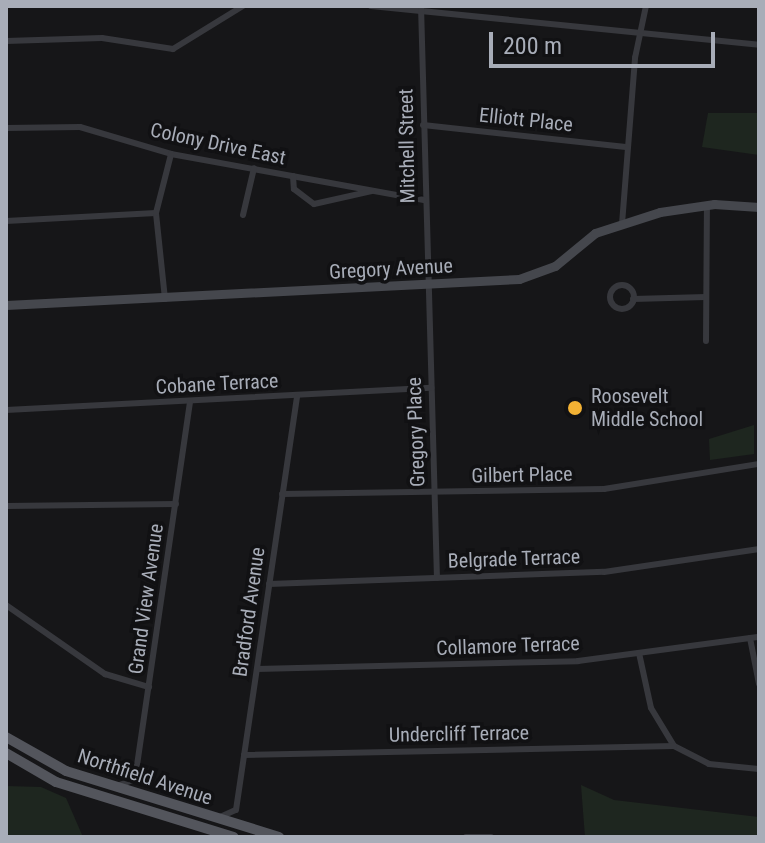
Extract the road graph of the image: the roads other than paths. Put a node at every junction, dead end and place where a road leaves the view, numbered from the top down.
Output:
1 (243, 6) edge
2 (371, 6) edge
3 (646, 6) edge
4 (421, 10) edge
5 (639, 33) junction
6 (6, 41) edge
7 (759, 45) edge
8 (423, 125) junction
9 (6, 128) edge
10 (626, 147) junction
11 (171, 154) junction
12 (254, 168) junction
13 (293, 176) junction
14 (372, 191) junction
15 (424, 200) junction
16 (707, 205) junction
17 (759, 207) edge
18 (156, 213) junction
19 (243, 215) dead end
20 (6, 221) edge
21 (622, 224) junction
22 (427, 285) junction
23 (706, 297) junction
24 (165, 299) junction
25 (633, 299) dead end
26 (6, 305) edge
27 (706, 341) dead end
28 (431, 388) junction
29 (297, 396) junction
30 (190, 402) junction
31 (6, 410) edge
32 (759, 464) edge
33 (434, 493) junction
34 (282, 494) junction
35 (176, 504) junction
36 (6, 506) edge
37 (759, 549) edge
38 (437, 578) junction
39 (269, 584) junction
40 (6, 605) edge
41 (759, 637) edge
42 (750, 638) junction
43 (639, 653) junction
44 (257, 669) junction
45 (759, 684) edge
46 (149, 687) junction
47 (6, 737) edge
48 (674, 746) junction
49 (6, 753) edge
50 (244, 755) junction
51 (759, 769) edge
52 (114, 787) junction
53 (132, 799) junction
54 (215, 818) junction
55 (233, 832) edge
56 (279, 837) edge
57 (466, 837) edge
58 (491, 837) edge

1 - 6 street
2 - 4 street
3 - 5 street
4 - 5 street
4 - 8 street, Mitchell Street
5 - 7 street
5 - 10 street
8 - 10 street, Elliott Place
8 - 15 street, Mitchell Street
9 - 11 street, Colony Drive East
10 - 21 street
11 - 12 street, Colony Drive East
11 - 18 street
12 - 13 street, Colony Drive East
12 - 19 street
13 - 14 street, Colony Drive East
13 - 14 street
14 - 15 street, Colony Drive East
15 - 22 street, Mitchell Street
16 - 17 main road, Gregory Avenue
16 - 21 main road, Gregory Avenue
16 - 23 street
18 - 20 street
18 - 24 street
21 - 22 main road, Gregory Avenue
22 - 24 main road, Gregory Avenue
22 - 28 street, Gregory Place
23 - 25 street
23 - 27 street
24 - 26 main road, Gregory Avenue
28 - 29 street, Cobane Terrace
28 - 33 street, Gregory Place
29 - 30 street, Cobane Terrace
29 - 34 street, Bradford Avenue
30 - 31 street, Cobane Terrace
30 - 35 street, Grand View Avenue
32 - 33 street, Gilbert Place
33 - 34 street, Gilbert Place
33 - 38 street, Gregory Place
34 - 39 street, Bradford Avenue
35 - 36 street
35 - 46 street, Grand View Avenue
37 - 38 street, Belgrade Terrace
38 - 39 street, Belgrade Terrace
39 - 44 street, Bradford Avenue
40 - 46 street
41 - 42 street, Collamore Terrace
42 - 43 street, Collamore Terrace
42 - 45 street
43 - 44 street, Collamore Terrace
43 - 48 street
44 - 50 street, Bradford Avenue
46 - 52 street, Grand View Avenue
47 - 52 main road, Northfield Avenue
48 - 50 street, Undercliff Terrace
48 - 51 street
49 - 53 main road, Northfield Avenue
50 - 54 street, Bradford Avenue
52 - 53 main road, Northfield Avenue
53 - 54 main road, Northfield Avenue
53 - 55 main road, Northfield Avenue
54 - 55 main road, Northfield Avenue
55 - 56 main road, Northfield Avenue
57 - 58 street

